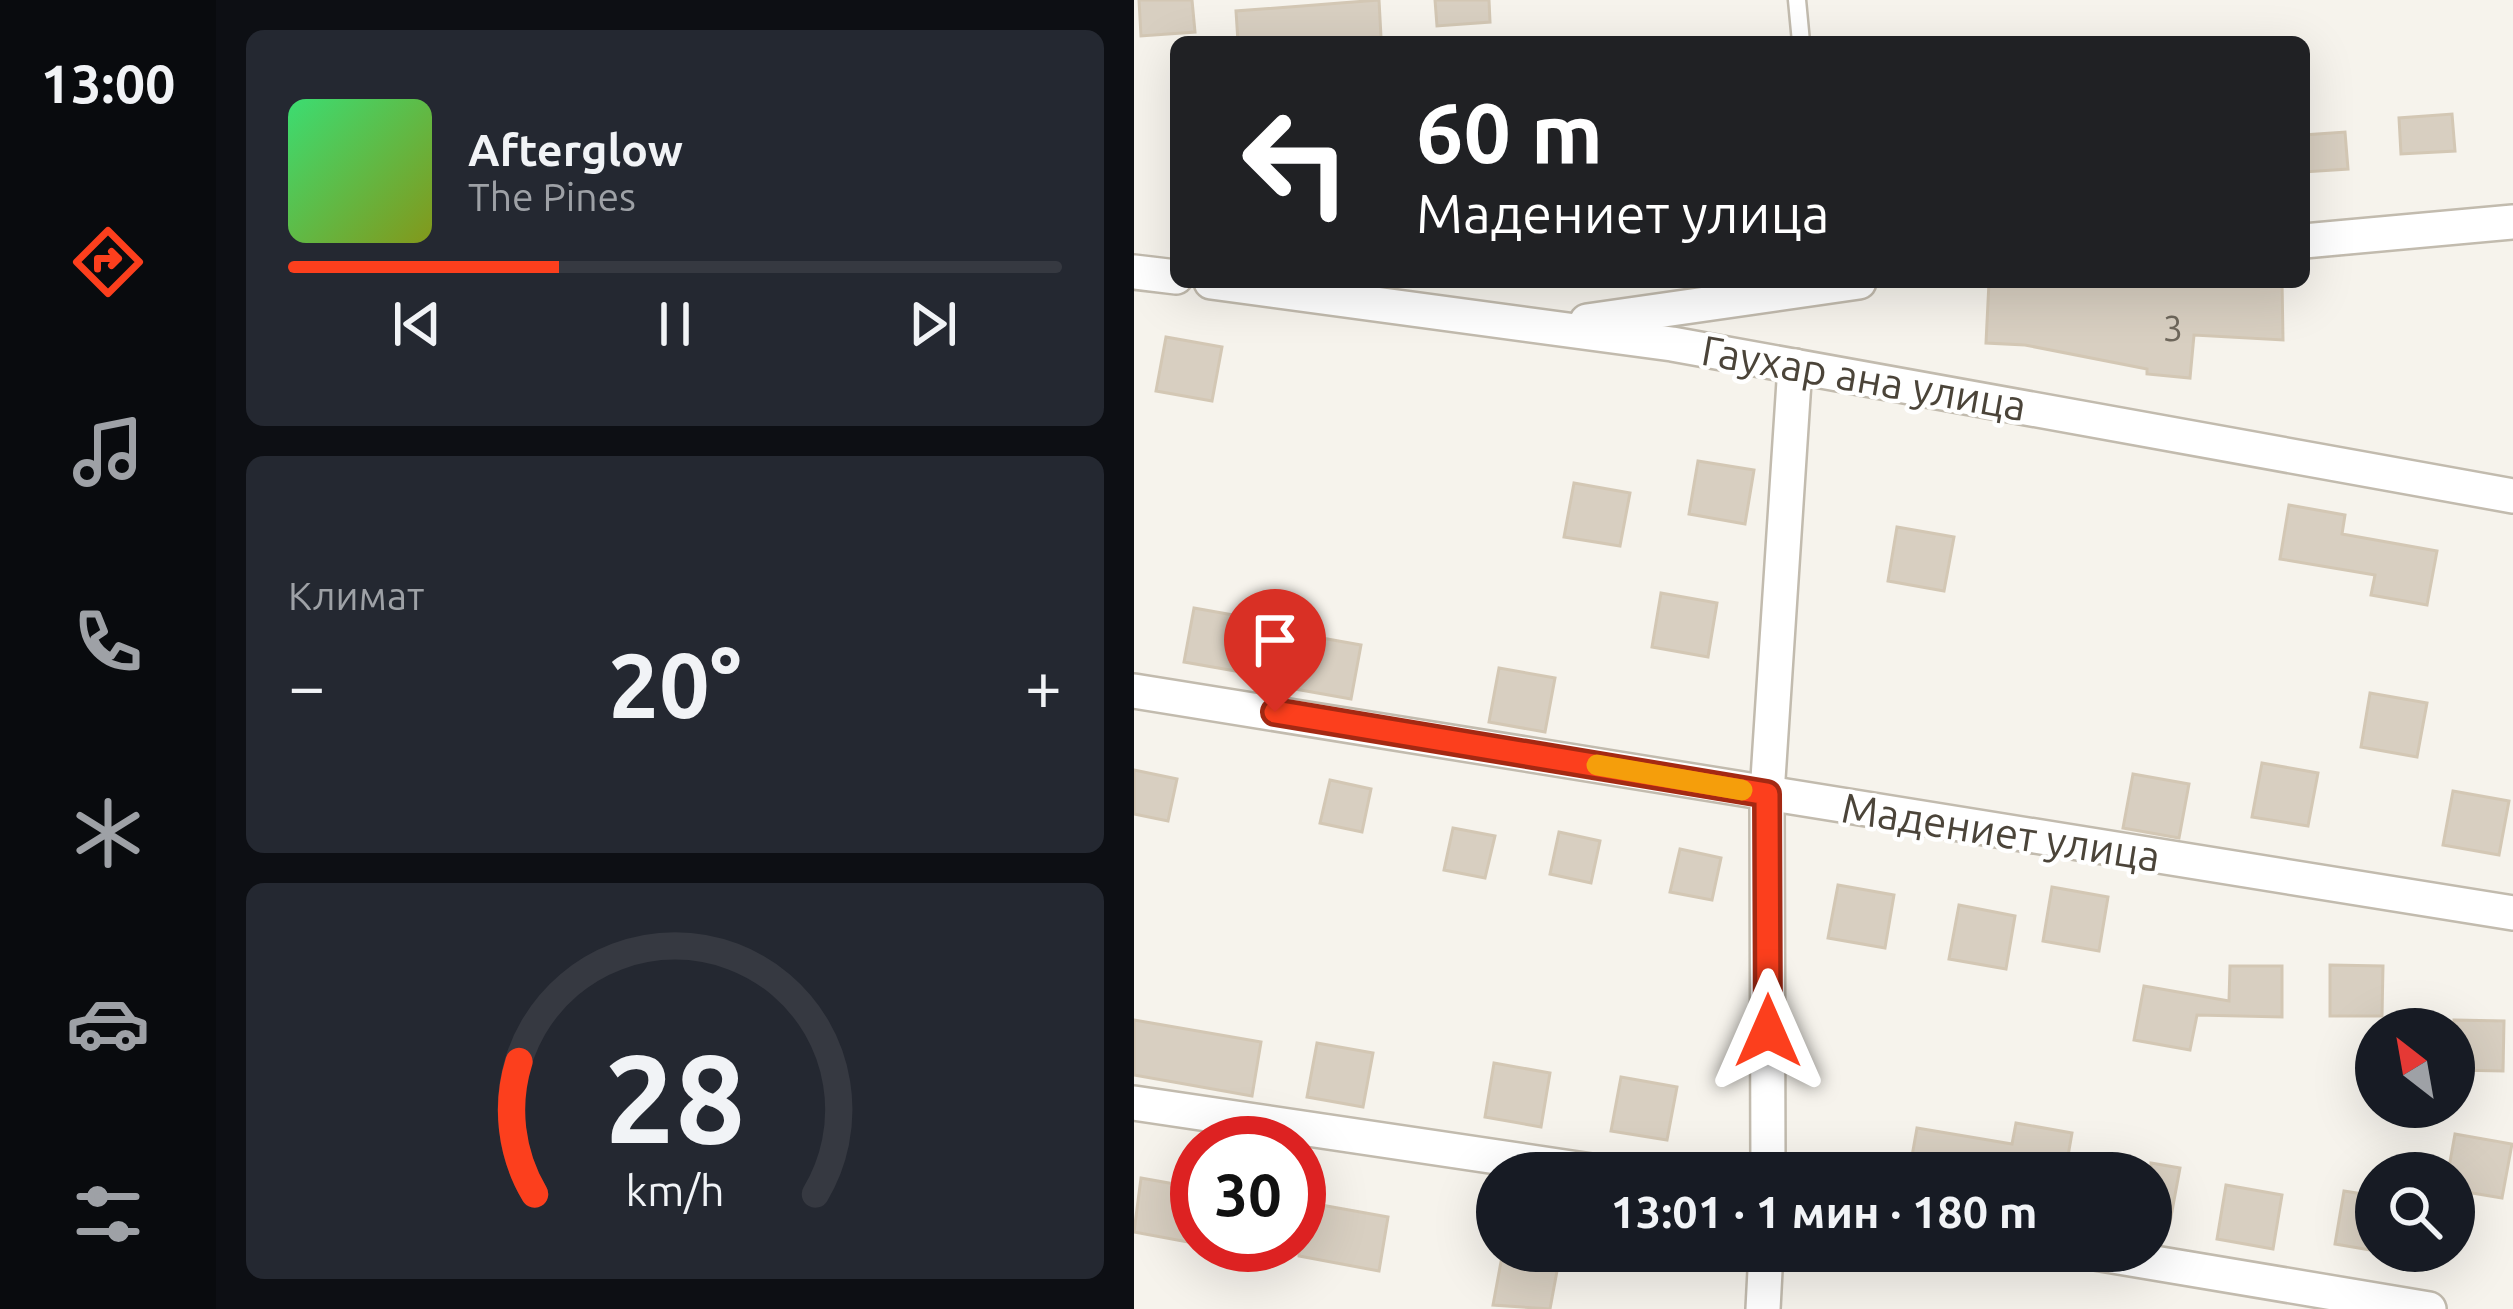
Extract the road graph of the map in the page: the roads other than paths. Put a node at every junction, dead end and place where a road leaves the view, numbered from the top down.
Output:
1 (1797, 0) edge
2 (1800, 36) edge
3 (2513, 222) edge
4 (2310, 240) edge
5 (1134, 272) edge
6 (1170, 276) edge
7 (1256, 288) edge
8 (1798, 288) edge
9 (1550, 327) junction
10 (1795, 366) junction
11 (2513, 496) edge
12 (1134, 691) edge
13 (1767, 794) junction
14 (2513, 913) edge
15 (1134, 1103) edge
16 (1768, 1152) edge
17 (1476, 1154) edge
18 (2172, 1268) edge
19 (1765, 1272) edge
20 (2346, 1302) edge
21 (1763, 1309) edge
22 (2429, 1309) edge

1 - 2 lane
3 - 4 street
5 - 6 street
7 - 9 street, Гаухар ана улица
8 - 9 street
9 - 10 street, Гаухар ана улица
10 - 11 street, Гаухар ана улица
10 - 13 street
12 - 13 street, Мадениет улица
13 - 14 street, Мадениет улица
13 - 16 street
15 - 17 street
18 - 20 street
19 - 21 street
20 - 22 street

